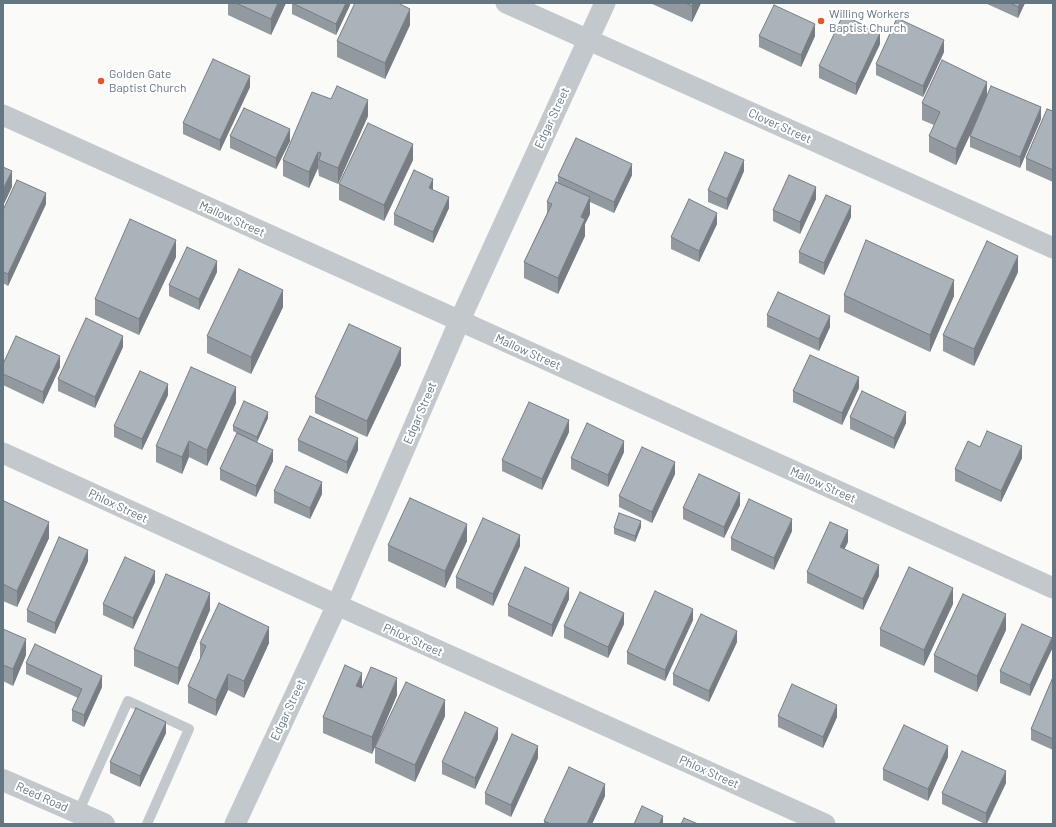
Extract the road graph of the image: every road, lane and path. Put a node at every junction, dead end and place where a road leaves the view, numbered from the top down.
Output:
1 (506, 3) edge
2 (604, 3) edge
3 (588, 40) junction
4 (3, 115) edge
5 (1053, 248) edge
6 (459, 322) junction
7 (3, 453) edge
8 (1053, 588) edge
9 (337, 605) junction
10 (3, 780) edge
11 (78, 813) junction
12 (104, 824) edge
13 (147, 824) edge
14 (235, 824) edge
15 (825, 824) edge

1 - 3 street, Clover Street
2 - 3 street, Edgar Street
3 - 5 street, Clover Street
3 - 6 street, Edgar Street
4 - 6 street, Mallow Street
6 - 8 street, Mallow Street
6 - 9 street, Edgar Street
7 - 9 street, Phlox Street
9 - 14 street, Edgar Street
9 - 15 street, Phlox Street
10 - 11 street, Reed Road
11 - 12 street, Reed Road
11 - 13 lane

